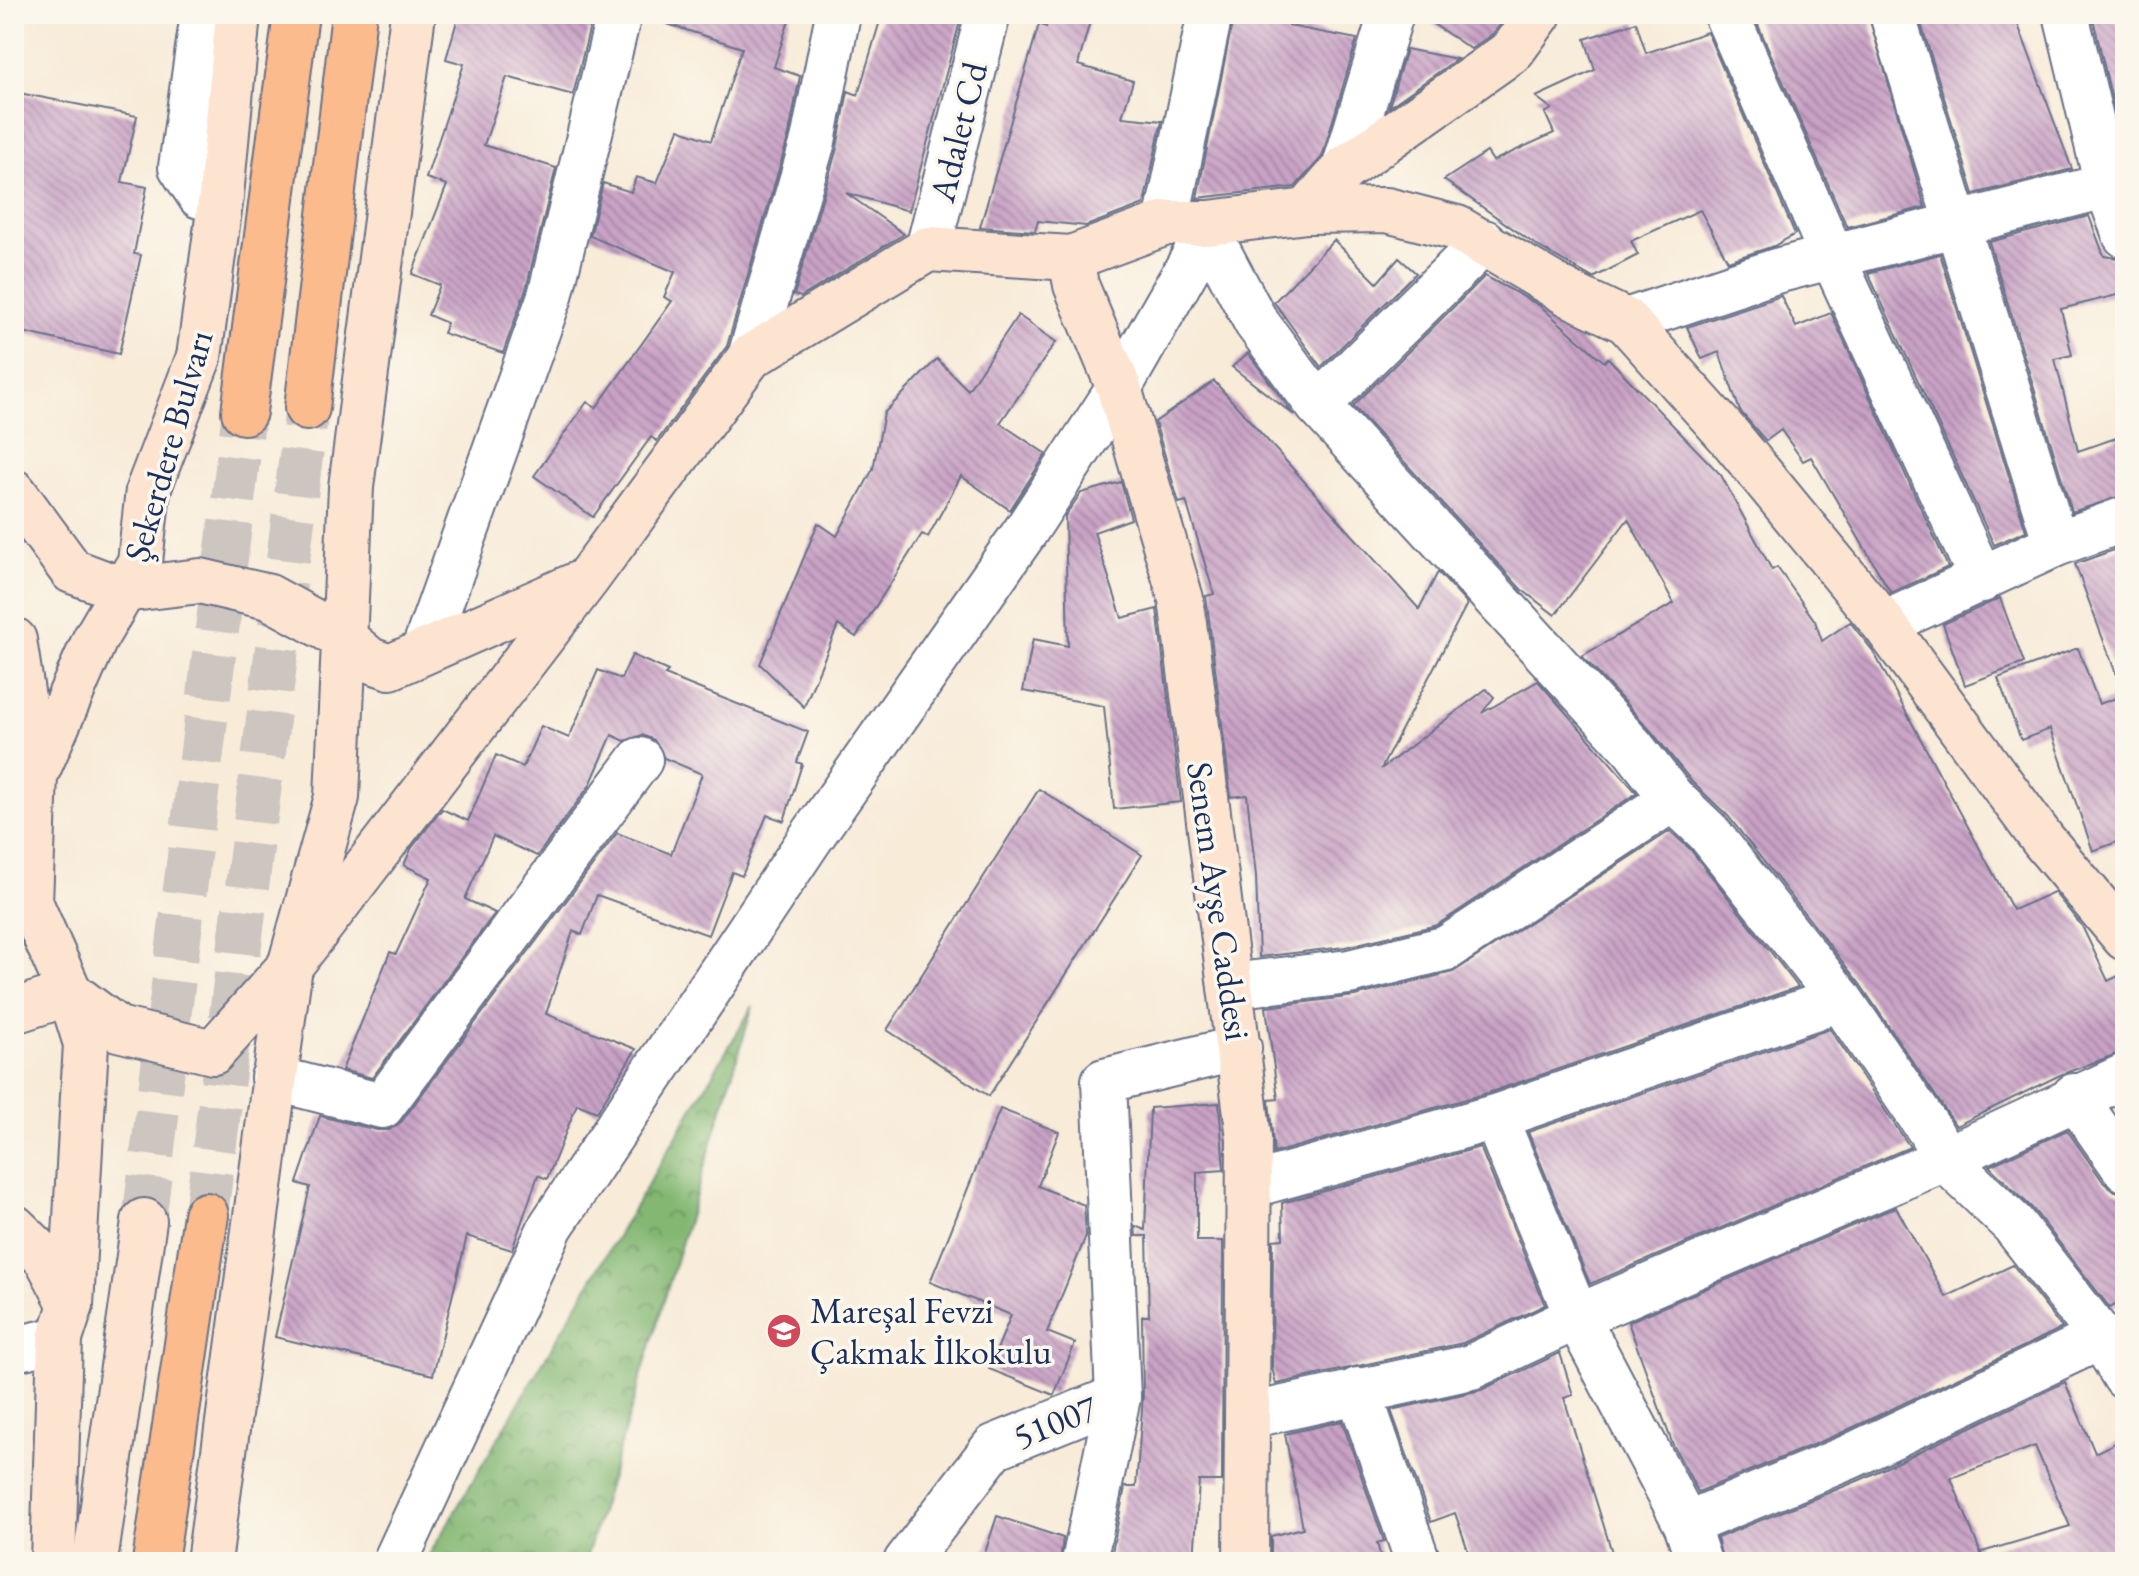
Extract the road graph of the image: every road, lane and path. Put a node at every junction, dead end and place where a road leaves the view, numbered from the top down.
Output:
1 (203, 14) edge
2 (238, 14) edge
3 (296, 14) edge
4 (354, 14) edge
5 (413, 14) edge
6 (619, 14) edge
7 (838, 14) edge
8 (988, 14) edge
9 (1210, 14) edge
10 (1391, 14) edge
11 (1539, 14) edge
12 (1726, 14) edge
13 (1892, 14) edge
14 (2066, 14) edge
15 (1344, 169) junction
16 (2116, 183) edge
17 (221, 196) junction
18 (1307, 211) junction
19 (1166, 223) junction
20 (1955, 223) junction
21 (1208, 227) junction
22 (2125, 235) edge
23 (1484, 242) junction
24 (928, 249) junction
25 (1071, 258) junction
26 (1833, 258) junction
27 (1626, 321) junction
28 (750, 357) junction
29 (1119, 388) junction
30 (1318, 405) junction
31 (307, 408) tunnel mouth
32 (244, 412) tunnel mouth
33 (14, 492) edge
34 (2125, 519) edge
35 (2056, 544) junction
36 (587, 579) junction
37 (1982, 580) junction
38 (123, 590) junction
39 (1884, 624) junction
40 (344, 638) junction
41 (14, 640) edge
42 (423, 652) junction
43 (640, 760) dead end
44 (24, 792) edge
45 (1673, 799) junction
46 (2125, 938) edge
47 (290, 966) junction
48 (1230, 986) junction
49 (70, 993) junction
50 (1840, 999) junction
51 (14, 1011) edge
52 (1239, 1048) junction
53 (2125, 1076) edge
54 (273, 1078) junction
55 (2074, 1096) junction
56 (1495, 1117) junction
57 (1945, 1159) junction
58 (2125, 1169) edge
59 (1249, 1186) junction
60 (206, 1215) tunnel mouth
61 (144, 1221) tunnel mouth
62 (14, 1227) edge
63 (1577, 1317) junction
64 (65, 1322) junction
65 (2101, 1337) junction
66 (14, 1349) edge
67 (2125, 1377) edge
68 (1358, 1390) junction
69 (1118, 1397) junction
70 (1248, 1416) junction
71 (1692, 1543) edge
72 (53, 1562) edge
73 (95, 1562) edge
74 (155, 1562) edge
75 (209, 1562) edge
76 (395, 1562) edge
77 (906, 1562) edge
78 (1084, 1562) edge
79 (1246, 1562) edge
80 (1418, 1562) edge

1 - 17 street
2 - 17 street, Şekerdere Bulvarı
3 - 32 main road, Şekerdere Bulvarı
4 - 31 main road
5 - 40 street
6 - 42 street
7 - 28 street
8 - 24 street, Adalet Cd
9 - 19 street
10 - 15 street
11 - 15 street
12 - 26 street
13 - 20 street
14 - 16 street
15 - 18 street
16 - 20 street
16 - 22 street
17 - 38 street, Şekerdere Bulvarı
18 - 21 street
18 - 23 street
19 - 21 street
19 - 25 street
20 - 26 street
20 - 35 street
21 - 29 street
21 - 30 street
23 - 27 street
23 - 30 street
24 - 25 street
24 - 28 street
25 - 29 street, Senem Ayşe Caddesi
26 - 27 street
26 - 37 street
27 - 39 street
28 - 36 street
29 - 48 street, Senem Ayşe Caddesi
29 - 76 street
30 - 45 street
33 - 38 street
34 - 35 street
35 - 37 street
36 - 42 street
36 - 47 street
37 - 39 street
38 - 40 street
38 - 44 street, Şekerdere Bulvarı
39 - 46 street
40 - 42 street
40 - 47 street
41 - 44 street
43 - 54 street
44 - 49 street, Şekerdere Bulvarı
45 - 48 street
45 - 50 street
47 - 49 street
47 - 54 street
48 - 52 street, Senem Ayşe Caddesi
49 - 51 street
49 - 64 street, Şekerdere Bulvarı
50 - 56 street
50 - 57 street
52 - 59 street, Senem Ayşe Caddesi
52 - 69 street
53 - 55 street
54 - 75 street
55 - 57 street
55 - 58 street
56 - 59 street
56 - 63 street
57 - 63 street
57 - 65 street
59 - 70 street, Senem Ayşe Caddesi
60 - 74 main road
61 - 73 street
62 - 64 street
63 - 68 street
63 - 71 street
64 - 66 street
64 - 72 street, Şekerdere Bulvarı
65 - 67 street
65 - 71 street
68 - 70 street
68 - 80 street
69 - 77 street, 51007
69 - 78 street
70 - 79 street, Senem Ayşe Caddesi

